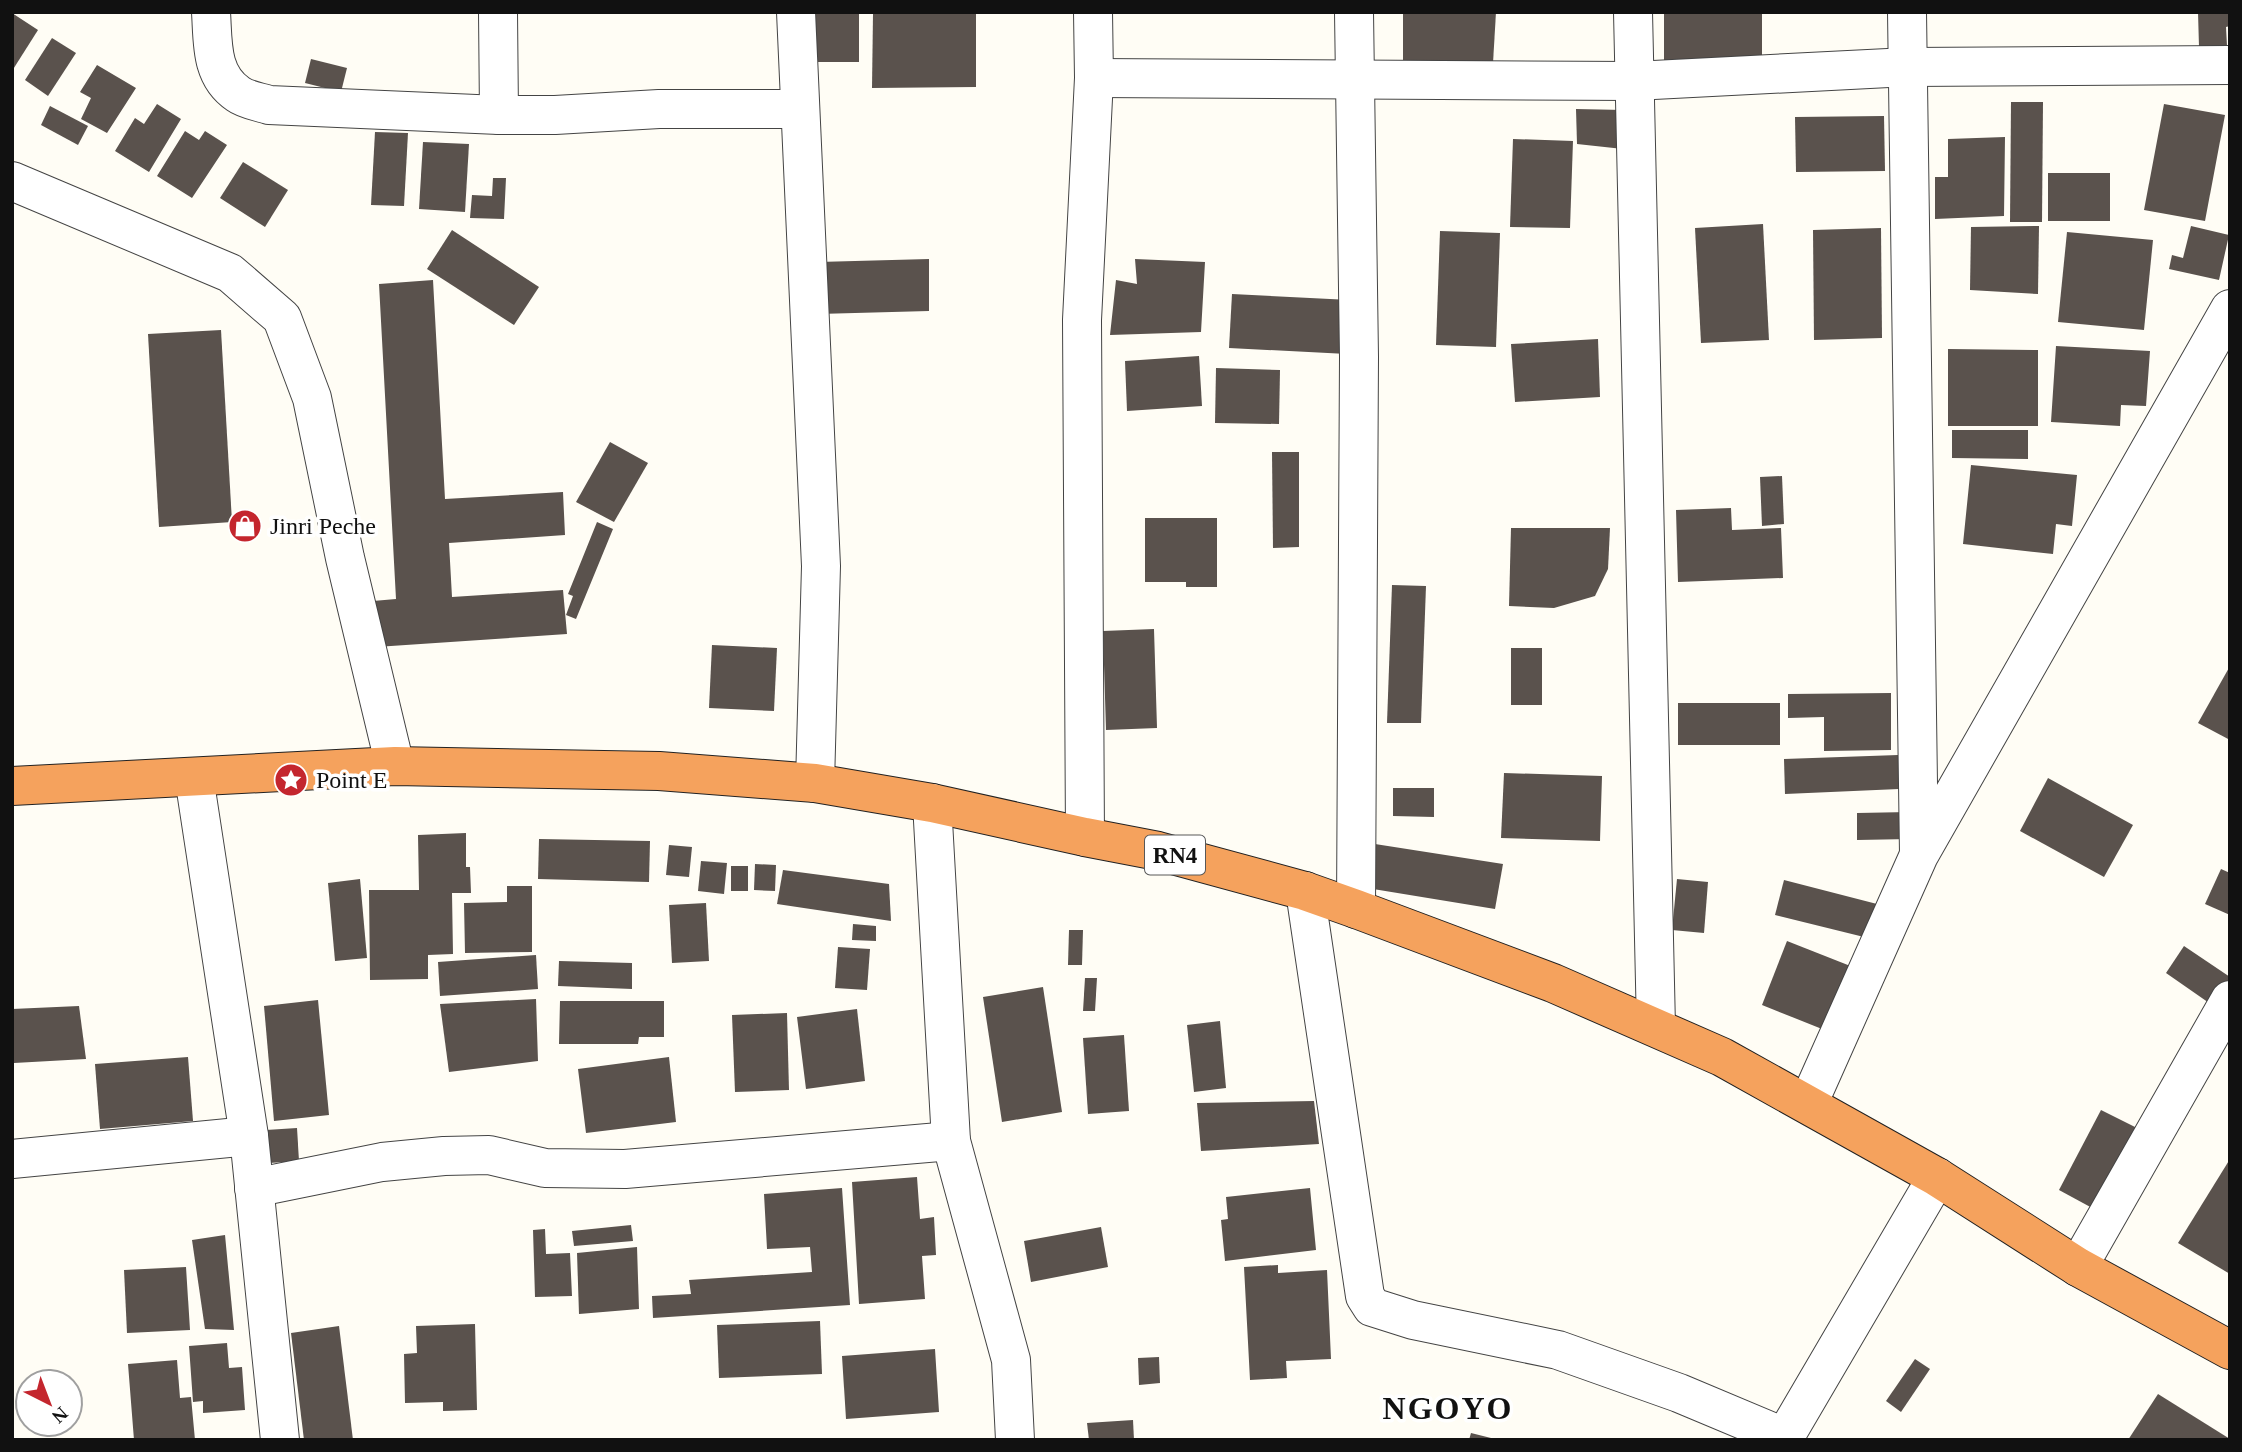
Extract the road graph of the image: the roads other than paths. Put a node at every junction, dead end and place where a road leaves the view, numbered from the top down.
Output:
1 (211, 12) edge
2 (498, 12) edge
3 (796, 12) edge
4 (1093, 12) edge
5 (1354, 12) edge
6 (1633, 12) edge
7 (1907, 12) edge
8 (2230, 65) edge
9 (1908, 68) junction
10 (1094, 78) junction
11 (1354, 80) junction
12 (1634, 81) junction
13 (800, 109) junction
14 (499, 115) junction
15 (12, 181) edge
16 (2230, 309) edge
17 (395, 766) junction
18 (194, 777) junction
19 (815, 783) junction
20 (12, 786) edge
21 (932, 803) junction
22 (1084, 837) junction
23 (1919, 855) junction
24 (1305, 891) junction
25 (1356, 909) junction
26 (2230, 1000) edge
27 (1656, 1027) junction
28 (1808, 1104) junction
29 (249, 1136) junction
30 (951, 1140) junction
31 (12, 1158) edge
32 (1937, 1177) junction
33 (254, 1188) junction
34 (2078, 1267) junction
35 (2230, 1350) edge
36 (1784, 1438) edge
37 (280, 1440) edge
38 (1015, 1440) edge

1 - 14 street
2 - 14 street
3 - 13 street
4 - 10 street
5 - 11 street
6 - 12 street
7 - 9 street
8 - 9 street
9 - 12 street
9 - 23 street
10 - 11 street
10 - 22 street
11 - 12 street
11 - 25 street
12 - 27 street
13 - 14 street
13 - 19 street
15 - 17 street
16 - 23 street
17 - 18 highway, RN4
17 - 19 highway, RN4
18 - 20 highway, RN4
18 - 29 street
19 - 21 highway, RN4
21 - 22 highway, RN4
21 - 30 street
22 - 24 highway, RN4
23 - 28 street
24 - 25 highway, RN4
24 - 36 street
25 - 27 highway, RN4
26 - 34 street
27 - 28 highway, RN4
28 - 32 highway, RN4
29 - 31 street
29 - 33 street
30 - 33 street
30 - 38 street
32 - 34 highway, RN4
32 - 36 street
33 - 37 street
34 - 35 highway, RN4

